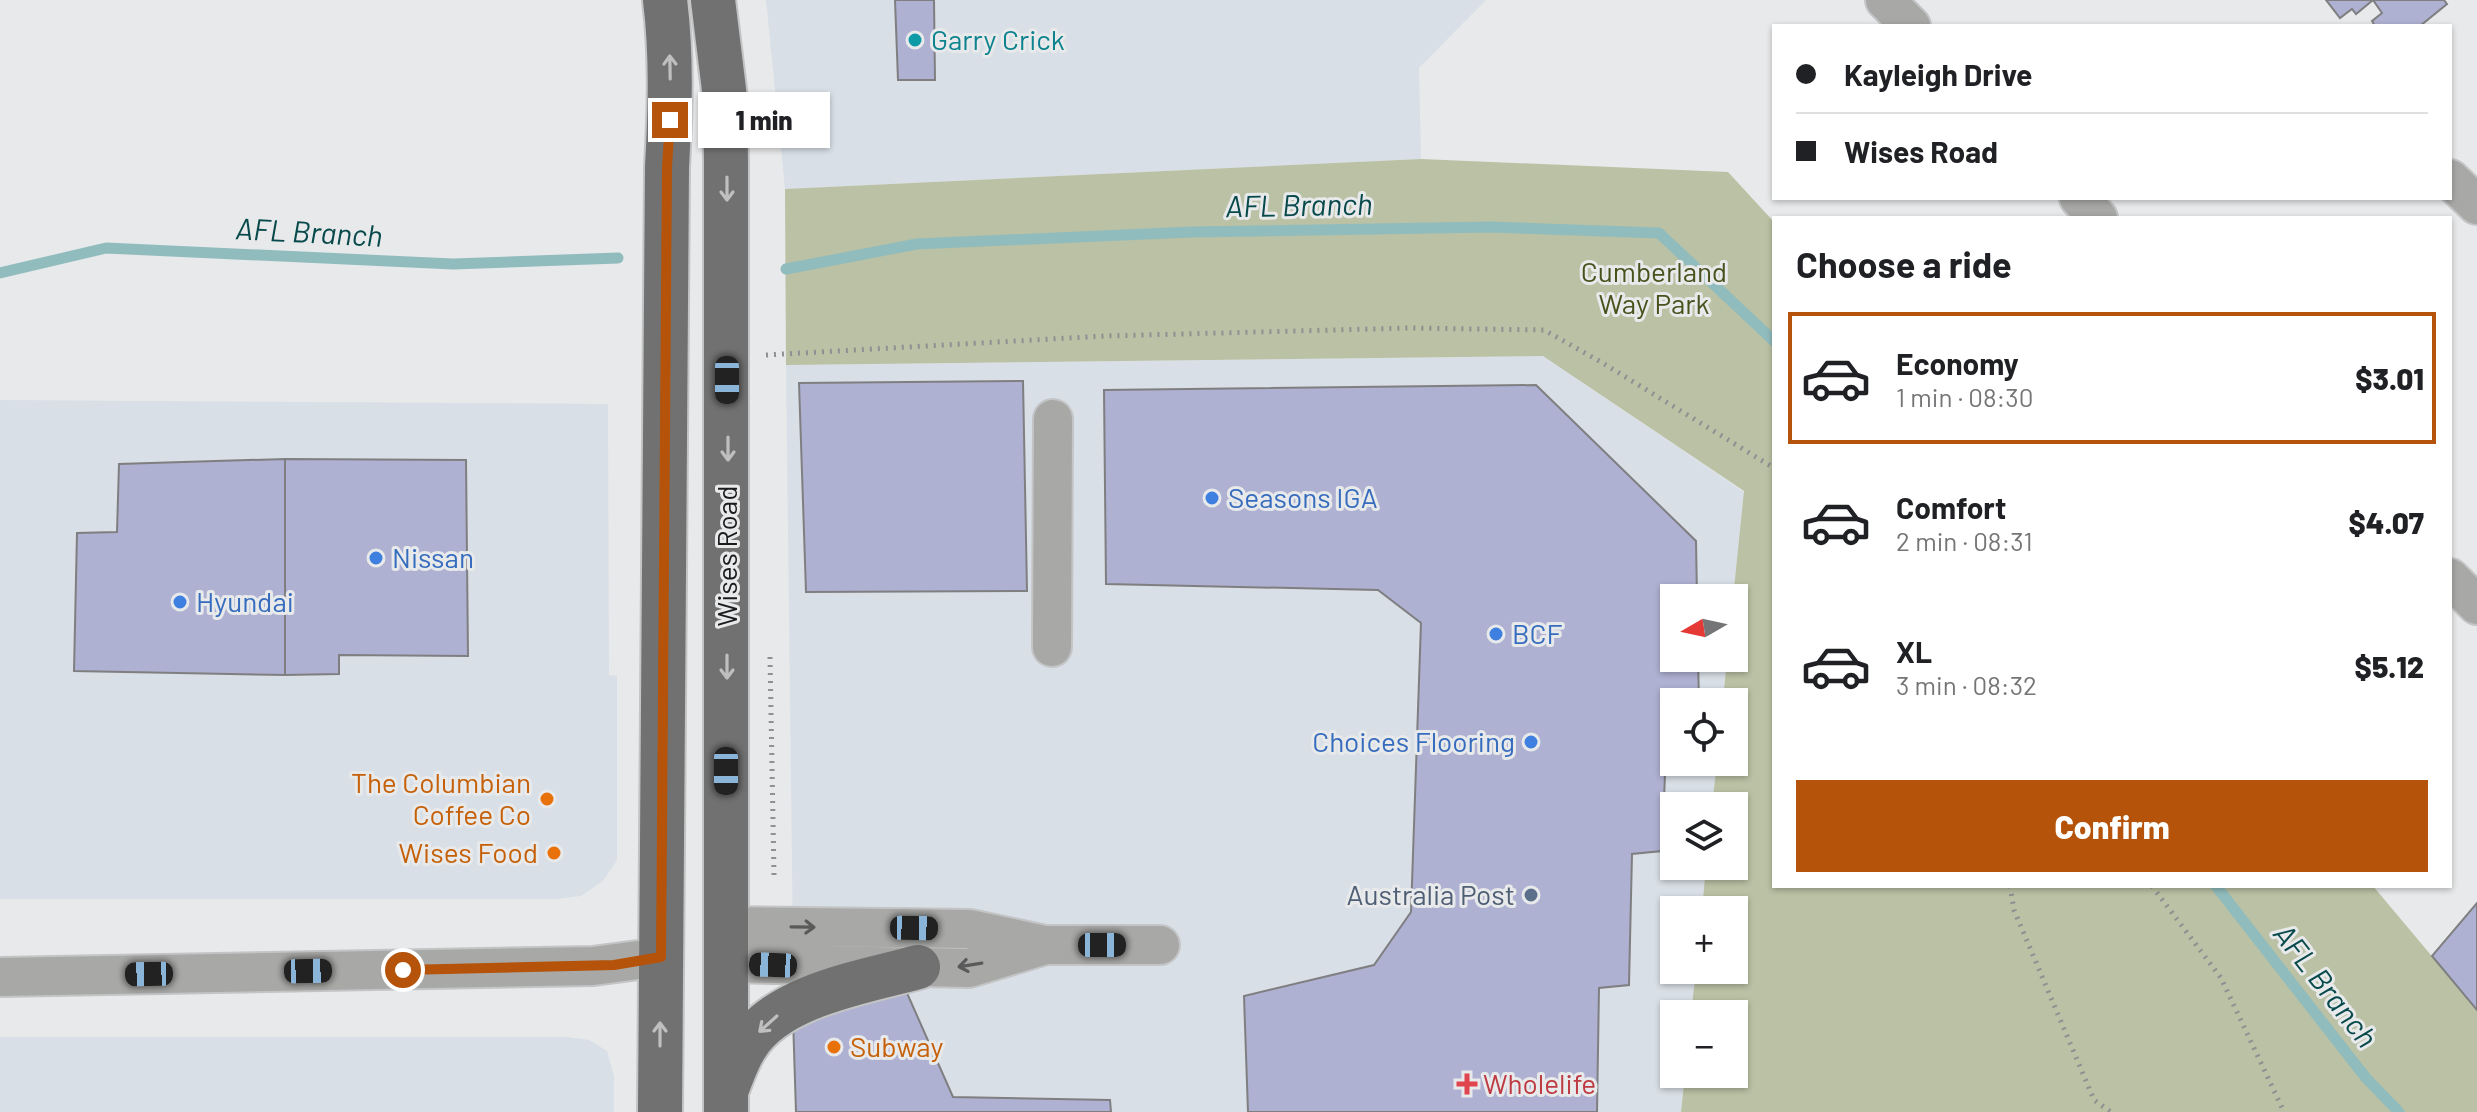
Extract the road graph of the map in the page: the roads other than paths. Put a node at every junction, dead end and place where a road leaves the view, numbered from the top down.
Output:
1 (665, 0) edge
2 (713, 0) edge
3 (1885, 0) edge
4 (1909, 24) edge
5 (2452, 181) edge
6 (2081, 200) edge
7 (2477, 205) edge
8 (2096, 216) edge
9 (1053, 419) dead end
10 (2452, 580) edge
11 (2477, 605) edge
12 (1052, 647) dead end
13 (726, 945) junction
14 (1045, 945) junction
15 (1160, 945) dead end
16 (661, 957) junction
17 (918, 967) junction
18 (0, 977) edge
19 (726, 1101) edge
20 (660, 1112) edge

16 -> 1 main road
2 -> 13 main road, Wises Road
3 - 4 street
5 - 7 street
6 - 8 street
9 - 12 street
10 - 11 street
13 -> 14 street
13 - 16 main road
13 - 17 street
13 - 19 main road, Wises Road
14 - 15 street
14 -> 17 street
16 - 18 street
20 -> 16 main road
17 -> 19 main road

